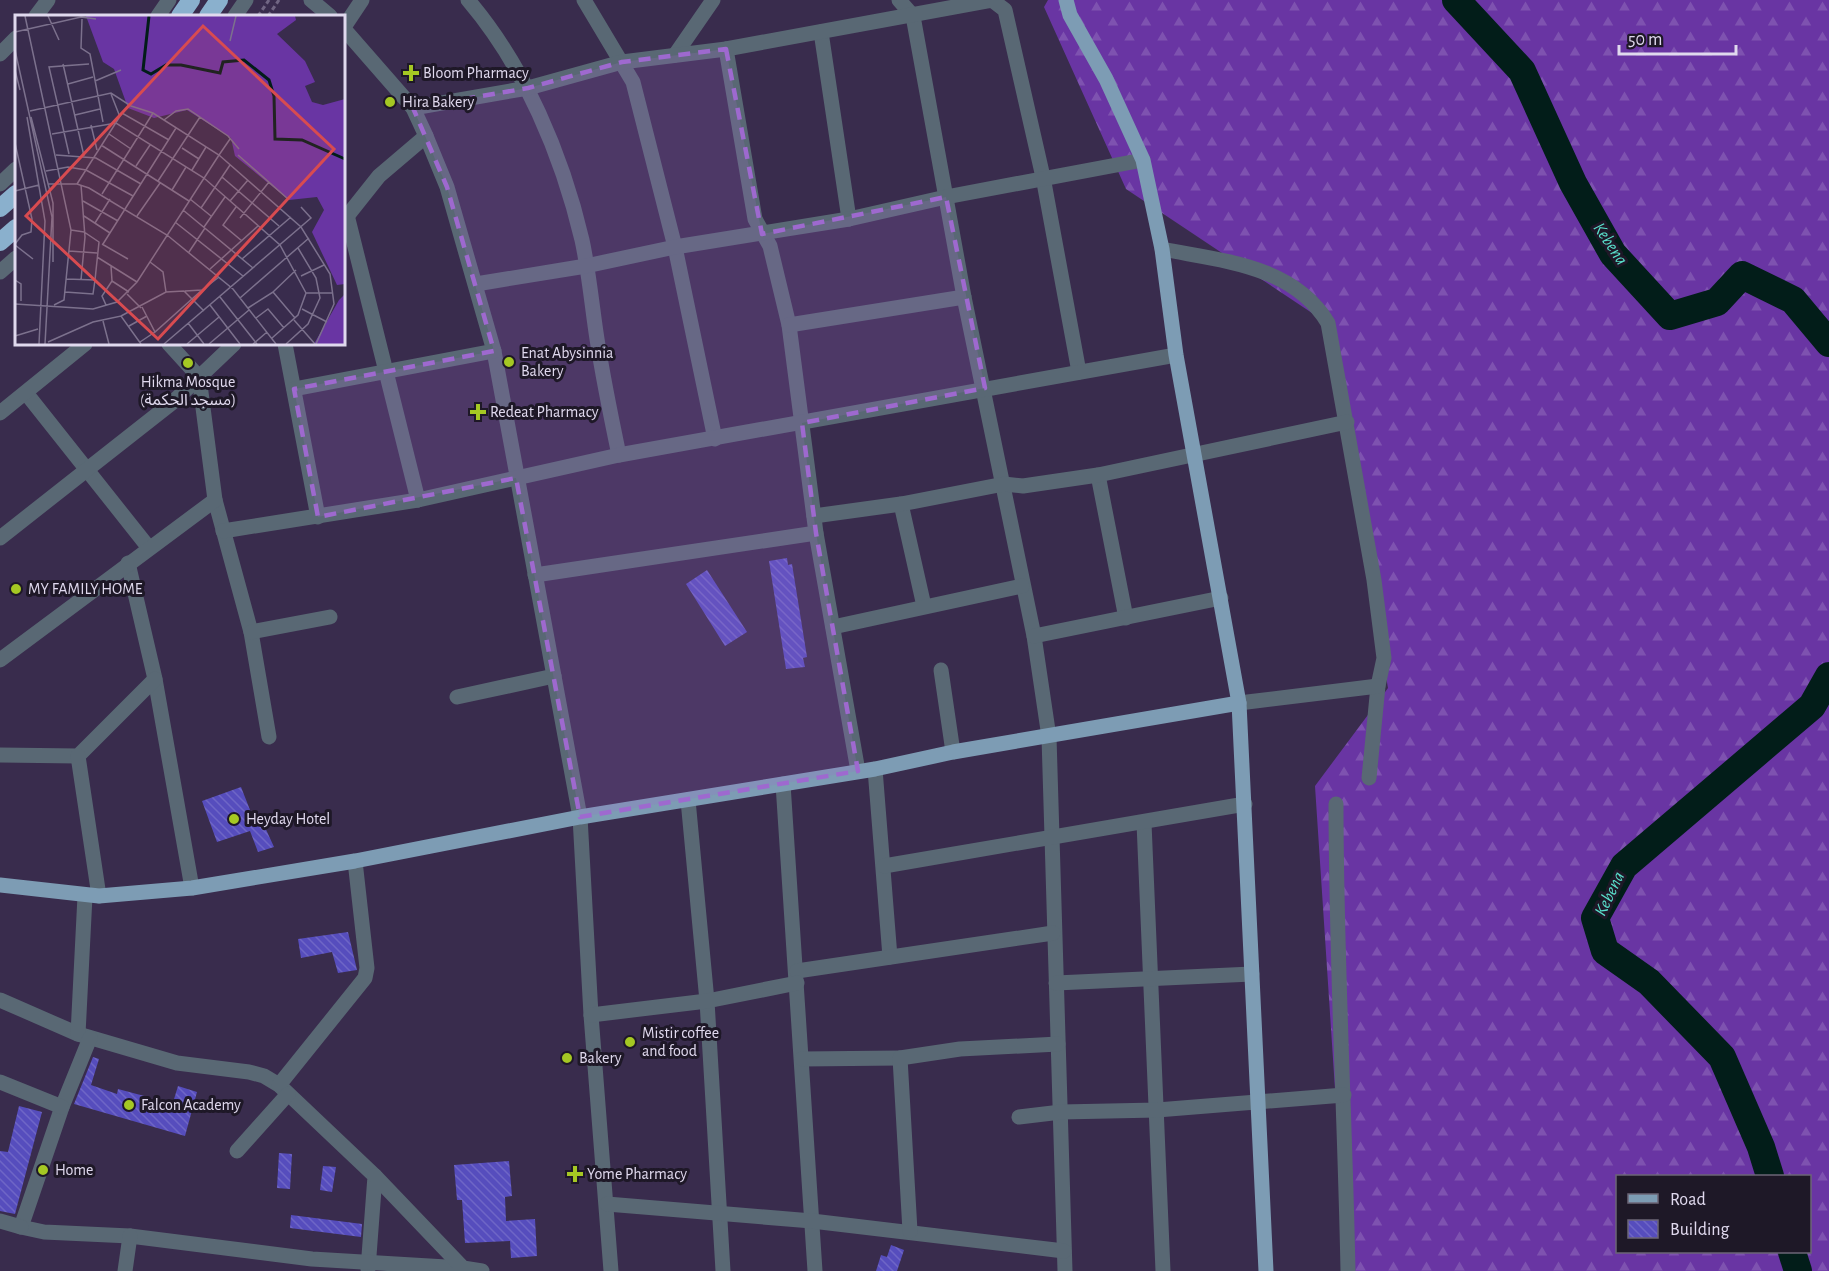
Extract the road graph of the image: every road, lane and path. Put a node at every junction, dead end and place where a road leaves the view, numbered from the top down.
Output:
1 (48, 0) edge
2 (169, 0) edge
3 (191, 0) edge
4 (219, 0) edge
5 (246, 0) edge
6 (269, 0) edge
7 (279, 0) edge
8 (311, 0) edge
9 (362, 0) edge
10 (468, 0) edge
11 (713, 0) edge
12 (899, 0) edge
13 (1066, 0) edge
14 (590, 3) edge
15 (964, 3) edge
16 (37, 15) edge
17 (159, 15) edge
18 (181, 15) edge
19 (209, 15) edge
20 (236, 15) edge
21 (259, 15) edge
22 (269, 15) edge
23 (329, 15) edge
24 (913, 16) junction
25 (345, 26) edge
26 (345, 29) edge
27 (821, 32) junction
28 (0, 33) edge
29 (9, 46) edge
30 (726, 49) junction
31 (675, 55) junction
32 (622, 62) junction
33 (528, 88) junction
34 (413, 108) junction
35 (426, 136) junction
36 (1143, 160) junction
37 (15, 170) edge
38 (1043, 177) junction
39 (0, 184) edge
40 (15, 195) edge
41 (946, 197) junction
42 (0, 208) edge
43 (345, 218) edge
44 (849, 219) junction
45 (15, 229) edge
46 (762, 234) junction
47 (0, 242) edge
48 (675, 247) junction
49 (1162, 249) junction
50 (15, 259) edge
51 (586, 266) junction
52 (0, 272) edge
53 (476, 284) junction
54 (964, 297) junction
55 (789, 325) junction
56 (84, 345) edge
57 (170, 345) edge
58 (233, 345) edge
59 (285, 345) edge
60 (494, 351) junction
61 (1176, 355) junction
62 (387, 370) junction
63 (1079, 372) junction
64 (199, 377) junction
65 (985, 388) junction
66 (294, 389) junction
67 (26, 393) junction
68 (1, 411) edge
69 (1347, 422) junction
70 (801, 423) junction
71 (715, 439) junction
72 (619, 455) junction
73 (1194, 455) junction
74 (86, 471) junction
75 (1098, 475) junction
76 (516, 478) junction
77 (1004, 484) junction
78 (215, 500) junction
79 (418, 500) junction
80 (901, 504) junction
81 (814, 516) junction
82 (318, 517) junction
83 (223, 531) junction
84 (816, 533) junction
85 (0, 538) edge
86 (149, 548) junction
87 (129, 563) junction
88 (535, 575) junction
89 (1022, 586) junction
90 (1221, 598) junction
91 (924, 606) junction
92 (330, 617) dead end
93 (1126, 618) junction
94 (833, 627) junction
95 (251, 632) junction
96 (1034, 636) junction
97 (0, 660) edge
98 (940, 670) dead end
99 (554, 676) junction
100 (155, 679) junction
101 (1378, 686) junction
102 (457, 697) dead end
103 (1239, 703) junction
104 (269, 737) dead end
105 (1049, 737) junction
106 (953, 752) junction
107 (0, 755) edge
108 (78, 756) junction
109 (875, 769) junction
110 (858, 771) junction
111 (1369, 778) dead end
112 (783, 784) junction
113 (688, 800) junction
114 (1245, 804) junction
115 (1336, 804) dead end
116 (580, 818) junction
117 (1144, 823) junction
118 (1052, 839) junction
119 (355, 861) junction
120 (884, 866) junction
121 (0, 885) edge
122 (192, 888) junction
123 (92, 896) junction
124 (1053, 933) junction
125 (890, 957) junction
126 (1252, 974) junction
127 (797, 977) junction
128 (1150, 978) junction
129 (1056, 983) junction
130 (0, 1000) edge
131 (707, 1001) junction
132 (591, 1016) junction
133 (84, 1036) junction
134 (1058, 1044) junction
135 (900, 1058) junction
136 (802, 1059) junction
137 (0, 1082) edge
138 (284, 1090) junction
139 (1344, 1095) junction
140 (1258, 1101) junction
141 (62, 1107) junction
142 (1156, 1110) junction
143 (1061, 1112) junction
144 (1019, 1117) dead end
145 (237, 1151) dead end
146 (375, 1176) junction
147 (607, 1204) junction
148 (719, 1212) junction
149 (0, 1221) edge
150 (812, 1221) junction
151 (21, 1227) junction
152 (910, 1231) junction
153 (130, 1236) junction
154 (1064, 1251) junction
155 (368, 1266) edge
156 (463, 1268) junction
157 (125, 1271) edge
158 (482, 1271) edge
159 (611, 1271) edge
160 (723, 1271) edge
161 (815, 1271) edge
162 (1065, 1271) edge
163 (1163, 1271) edge
164 (1266, 1271) edge
165 (1347, 1271) edge

1 - 16 street
2 - 17 street
3 - 18 highway
4 - 19 highway
5 - 20 street
6 - 21 path
7 - 22 path
8 - 23 street
9 - 25 street
10 - 33 street
11 - 31 street
12 - 24 street
13 - 36 main road
14 - 32 street
15 - 24 street
15 - 38 street
24 - 27 street
24 - 41 street
26 - 34 street
27 - 30 street
27 - 44 street
28 - 29 street
30 - 31 street
30 - 46 street
31 - 32 street
32 - 33 street
32 - 48 street
33 - 34 street
33 - 51 street
34 - 35 street
35 - 43 street
35 - 53 street
36 - 38 street
36 - 49 main road
37 - 39 street
38 - 41 street
38 - 63 street
40 - 42 highway
41 - 44 street
41 - 54 street
43 - 62 street
44 - 46 street
45 - 47 highway
46 - 48 street
46 - 55 street
48 - 51 street
48 - 71 street
49 - 61 main road
49 - 69 street
50 - 52 street
51 - 53 street
51 - 72 street
53 - 60 street
54 - 55 street
54 - 65 street
55 - 70 street
56 - 67 street
57 - 64 street
58 - 64 street
59 - 66 street
60 - 62 street
60 - 76 street
61 - 63 street
61 - 73 main road
62 - 66 street
62 - 79 street
63 - 65 street
64 - 74 street
64 - 78 street
65 - 70 street
65 - 77 street
66 - 82 street
67 - 68 street
67 - 74 street
69 - 73 street
69 - 101 street
70 - 71 street
70 - 81 street
71 - 72 street
72 - 76 street
73 - 75 street
73 - 90 main road
74 - 85 street
74 - 86 street
75 - 77 street
75 - 93 street
76 - 79 street
76 - 88 street
77 - 80 street
77 - 89 street
78 - 83 street
78 - 86 street
79 - 82 street
80 - 81 street
80 - 91 street
81 - 84 street
82 - 83 street
83 - 95 street
84 - 88 street
84 - 94 street
86 - 87 street
87 - 97 street
87 - 100 street
88 - 99 street
89 - 91 street
89 - 96 street
90 - 93 street
90 - 103 main road
91 - 94 street
92 - 95 street
93 - 96 street
94 - 110 street
95 - 104 street
96 - 105 street
98 - 106 street
99 - 102 street
99 - 116 street
100 - 108 street
100 - 122 street
101 - 103 street
101 - 111 street
103 - 105 main road
103 - 114 main road
105 - 106 main road
105 - 118 street
106 - 109 main road
107 - 108 street
108 - 123 street
109 - 110 main road
109 - 120 street
110 - 112 main road
112 - 113 main road
112 - 127 street
113 - 116 main road
113 - 131 street
114 - 117 street
114 - 126 main road
115 - 139 street
116 - 119 main road
116 - 132 street
117 - 118 street
117 - 128 street
118 - 120 street
118 - 124 street
119 - 122 main road
119 - 138 street
120 - 125 street
121 - 123 main road
122 - 123 main road
123 - 133 street
124 - 125 street
124 - 129 street
125 - 127 street
126 - 128 street
126 - 140 main road
127 - 131 street
127 - 136 street
128 - 129 street
128 - 142 street
129 - 134 street
130 - 133 street
131 - 132 street
131 - 148 street
132 - 147 street
133 - 138 street
133 - 141 street
134 - 135 street
134 - 143 street
135 - 136 street
135 - 152 street
136 - 150 street
137 - 141 street
138 - 145 street
138 - 146 street
139 - 140 street
139 - 165 street
140 - 142 street
140 - 164 main road
141 - 151 street
142 - 143 street
142 - 163 street
143 - 144 street
143 - 154 street
146 - 155 street
146 - 156 street
147 - 148 street
147 - 159 street
148 - 150 street
148 - 160 street
149 - 151 street
150 - 152 street
150 - 161 street
151 - 153 street
152 - 154 street
153 - 155 street
153 - 157 street
154 - 162 street
155 - 156 street
156 - 158 street

